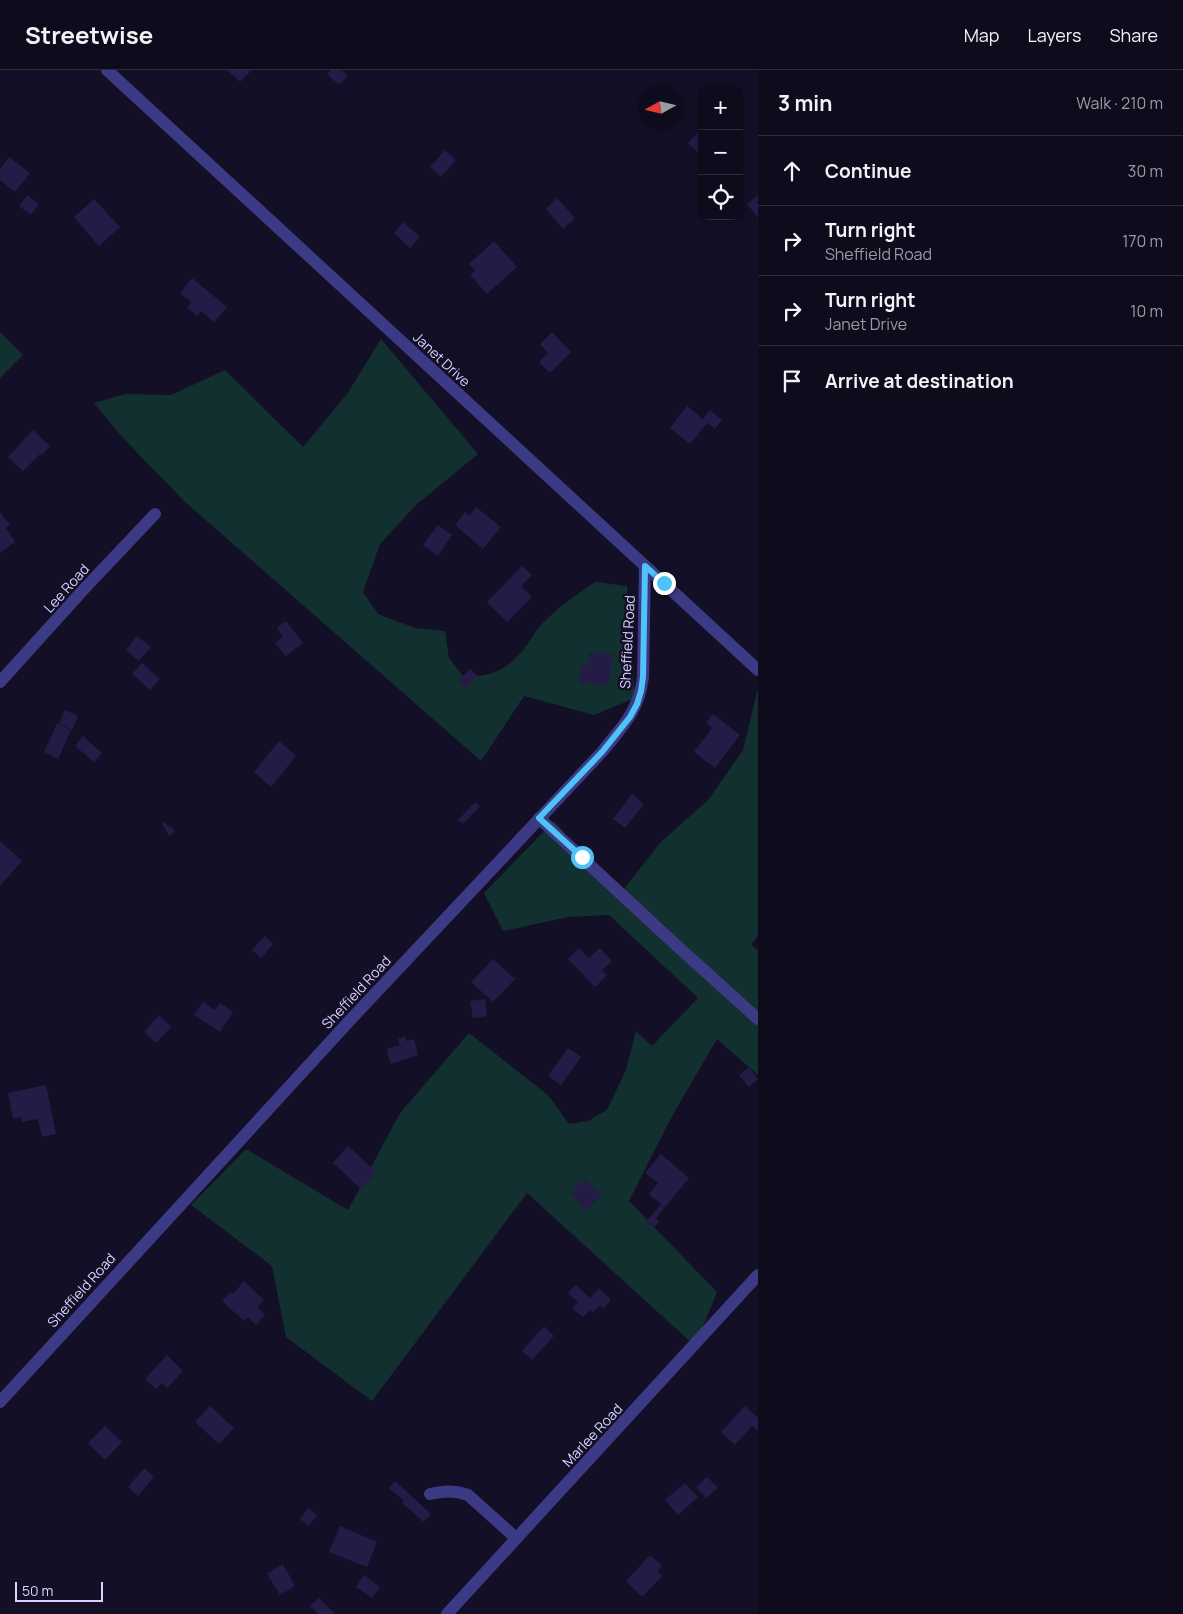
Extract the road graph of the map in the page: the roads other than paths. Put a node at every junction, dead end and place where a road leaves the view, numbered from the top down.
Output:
1 (107, 70) edge
2 (155, 514) dead end
3 (645, 566) junction
4 (758, 670) edge
5 (0, 682) edge
6 (539, 818) junction
7 (758, 1019) edge
8 (758, 1275) edge
9 (0, 1402) edge
10 (430, 1494) dead end
11 (516, 1538) junction
12 (447, 1614) edge

1 - 3 street, Janet Drive
2 - 5 street, Lee Road
3 - 4 street, Janet Drive
3 - 6 street, Sheffield Road
6 - 7 street
6 - 9 street, Sheffield Road
8 - 11 street, Marlee Road
10 - 11 street
11 - 12 street, Marlee Road

